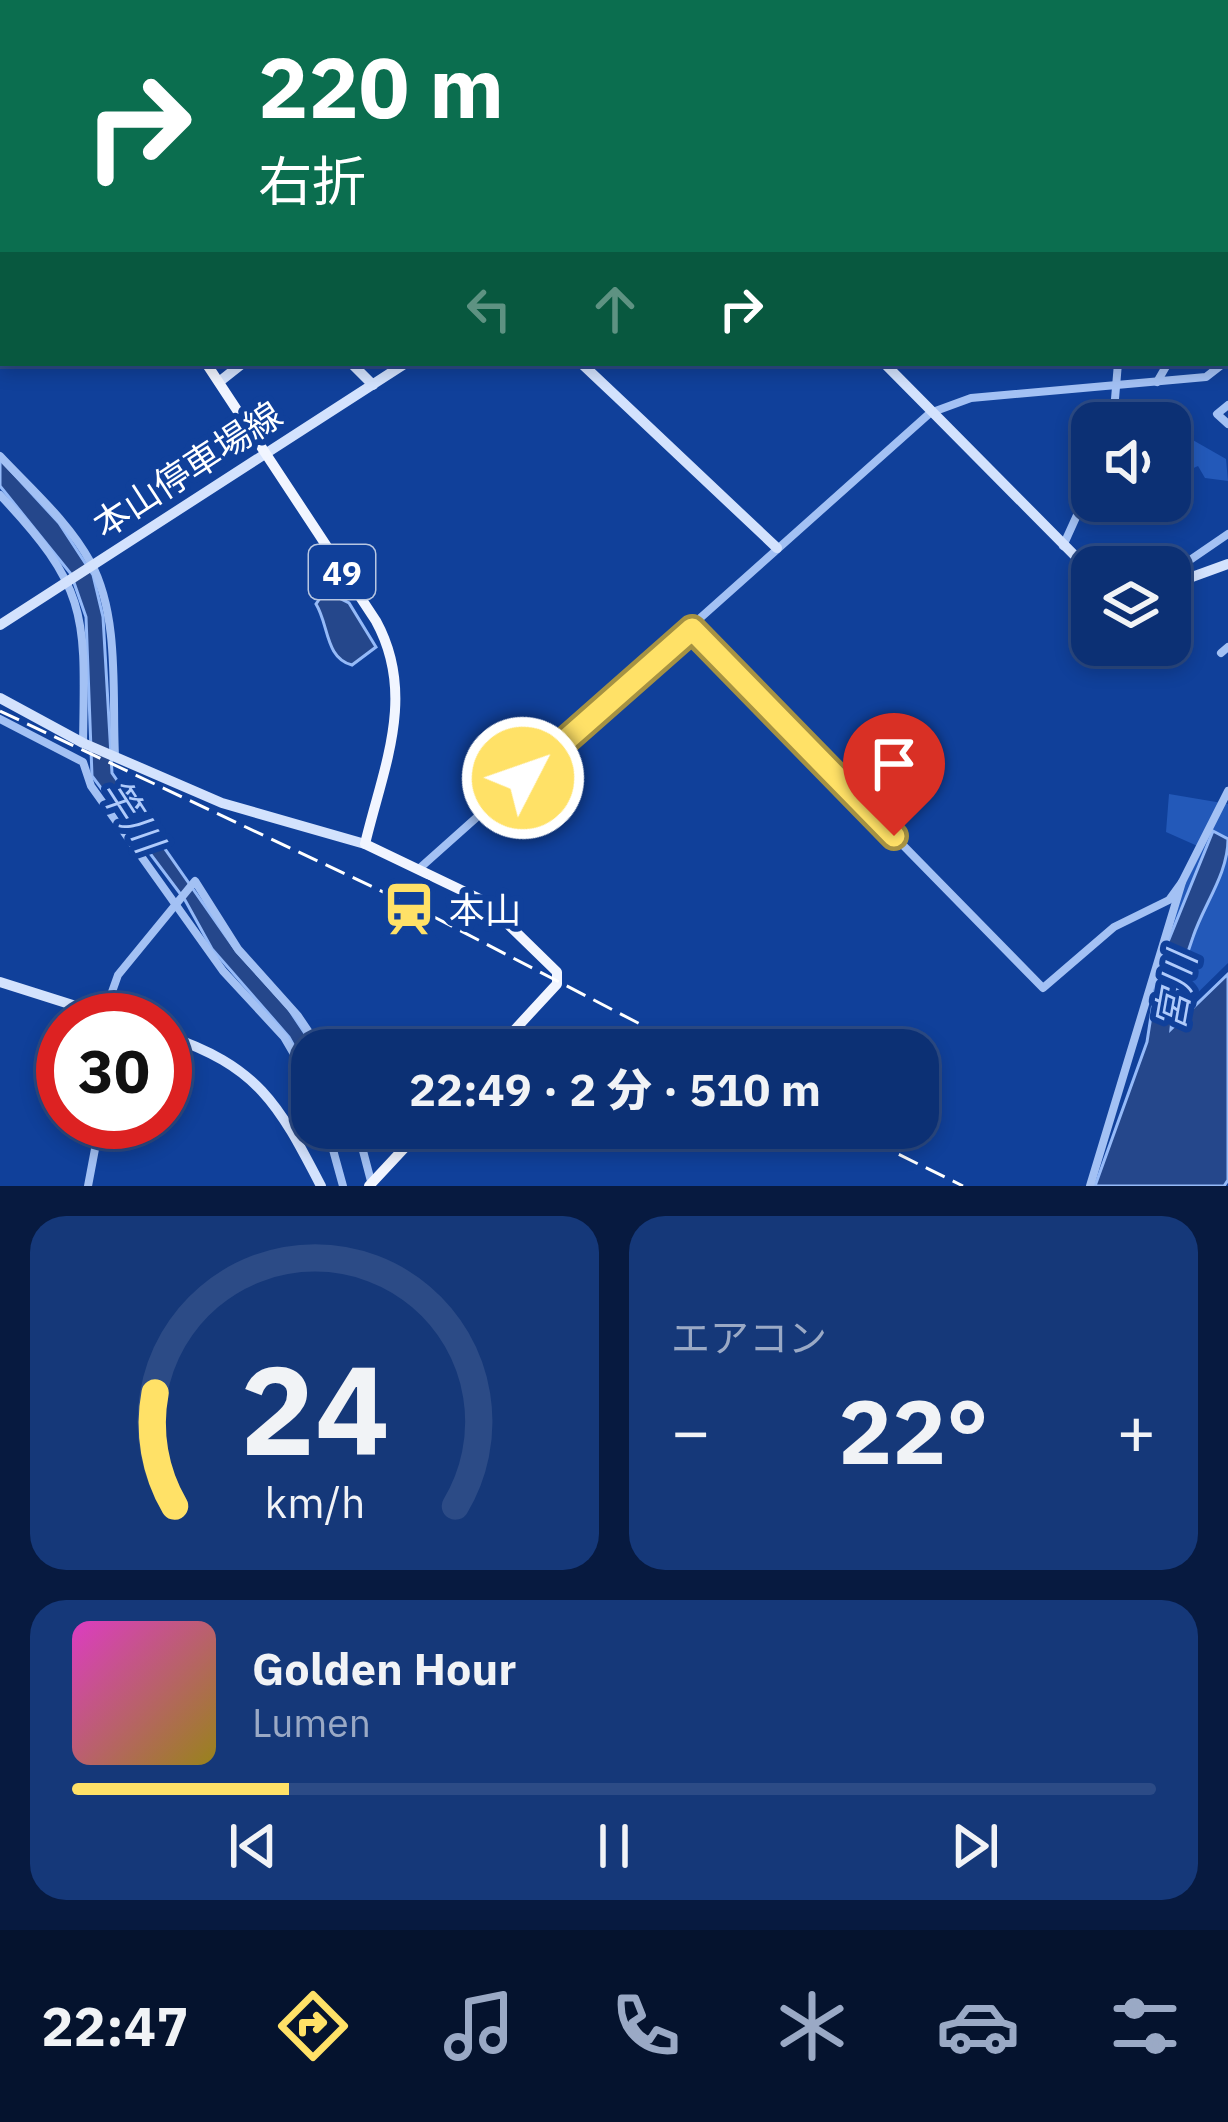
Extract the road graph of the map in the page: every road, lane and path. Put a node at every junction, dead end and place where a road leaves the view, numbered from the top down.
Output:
1 (208, 366) edge
2 (239, 366) edge
3 (354, 366) edge
4 (402, 366) edge
5 (586, 366) edge
6 (887, 366) edge
7 (1118, 366) edge
8 (1166, 366) edge
9 (1220, 366) edge
10 (219, 382) junction
11 (1157, 382) junction
12 (1117, 384) junction
13 (373, 385) junction
14 (1115, 402) edge
15 (1228, 405) edge
16 (930, 412) junction
17 (1228, 424) edge
18 (0, 456) edge
19 (264, 456) junction
20 (0, 495) edge
21 (1074, 522) edge
22 (1228, 534) edge
23 (777, 548) junction
24 (1062, 548) junction
25 (1071, 556) edge
26 (1191, 559) edge
27 (1228, 564) edge
28 (91, 566) junction
29 (1191, 578) edge
30 (70, 580) junction
31 (0, 625) edge
32 (692, 629) junction
33 (0, 698) edge
34 (0, 719) edge
35 (83, 743) junction
36 (115, 756) junction
37 (1228, 791) edge
38 (364, 844) junction
39 (421, 867) junction
40 (1182, 882) junction
41 (181, 903) junction
42 (0, 982) edge
43 (111, 993) edge
44 (36, 994) edge
45 (307, 1029) edge
46 (515, 1029) edge
47 (192, 1044) edge
48 (291, 1049) edge
49 (95, 1149) edge
50 (333, 1149) edge
51 (362, 1149) edge
52 (404, 1149) edge
53 (371, 1185) edge
54 (88, 1186) edge
55 (321, 1186) edge
56 (343, 1186) edge
57 (1090, 1186) edge

1 - 10 main road, 49
2 - 10 main road
3 - 13 main road
4 - 13 main road, 本山停車場線
5 - 23 main road
6 - 16 main road
7 - 12 street
8 - 11 street
9 - 11 street
10 - 19 main road, 49
11 - 12 street
12 - 14 street
12 - 16 street
13 - 19 main road, 本山停車場線
15 - 17 street
16 - 23 street
16 - 24 main road
18 - 28 street
19 - 28 main road, 本山停車場線
19 - 38 main road, 49
20 - 30 street
21 - 24 street
22 - 26 street
23 - 32 street
24 - 25 main road
27 - 29 main road
28 - 30 main road, 本山停車場線
28 - 36 street
30 - 31 main road, 本山停車場線
30 - 35 street
32 - 39 street
32 - 40 street
33 - 35 main road
34 - 41 street
35 - 36 main road
36 - 38 main road
37 - 40 street
38 - 39 main road
39 - 46 main road
40 - 57 street
41 - 43 street
41 - 45 street
41 - 48 street
42 - 44 main road
47 - 55 main road
49 - 54 street
50 - 56 street
51 - 53 street
52 - 53 main road

